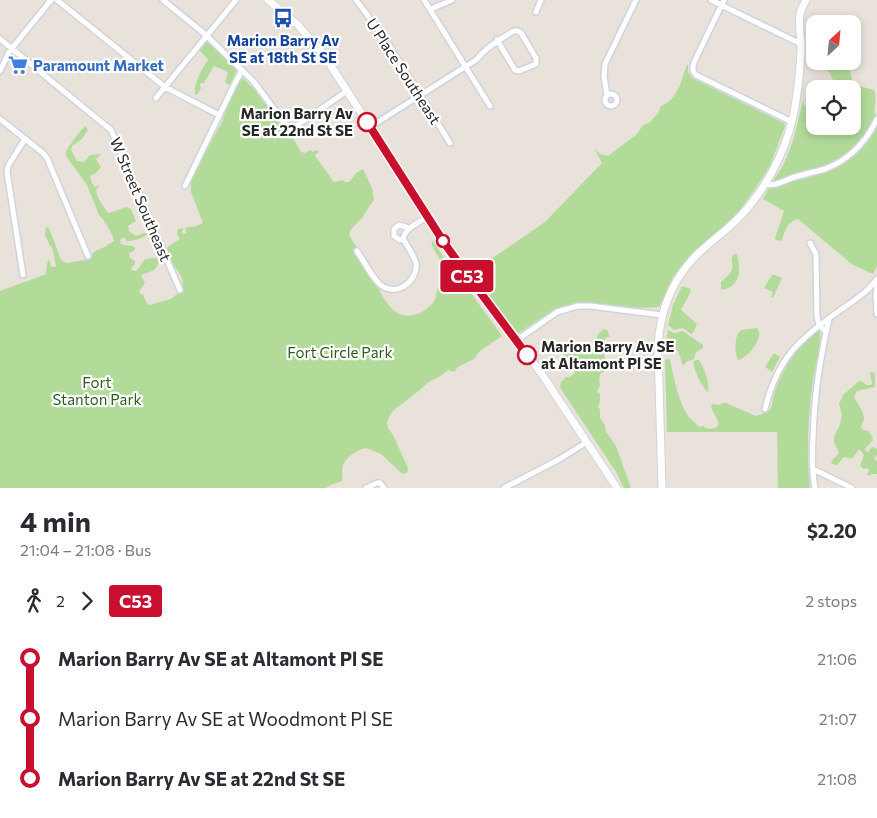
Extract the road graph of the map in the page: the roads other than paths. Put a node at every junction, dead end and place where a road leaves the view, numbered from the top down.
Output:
1 (51, 0) edge
2 (57, 0) edge
3 (163, 0) edge
4 (236, 0) edge
5 (356, 0) edge
6 (424, 0) edge
7 (452, 0) edge
8 (541, 0) edge
9 (636, 0) edge
10 (711, 0) edge
11 (799, 0) edge
12 (806, 0) edge
13 (273, 1) edge
14 (722, 3) edge
15 (431, 9) junction
16 (802, 9) junction
17 (536, 12) dead end
18 (206, 35) junction
19 (0, 39) edge
20 (497, 40) junction
21 (801, 44) junction
22 (11, 48) junction
23 (466, 67) junction
24 (242, 70) junction
25 (0, 71) edge
26 (164, 87) junction
27 (347, 92) junction
28 (420, 95) junction
29 (607, 95) dead end
30 (156, 98) dead end
31 (490, 106) dead end
32 (219, 115) junction
33 (0, 119) edge
34 (877, 119) edge
35 (792, 122) junction
36 (370, 127) junction
37 (25, 139) junction
38 (450, 143) dead end
39 (765, 184) junction
40 (185, 186) dead end
41 (427, 217) junction
42 (408, 230) junction
43 (403, 239) junction
44 (810, 243) dead end
45 (357, 251) dead end
46 (88, 256) dead end
47 (23, 275) dead end
48 (877, 279) edge
49 (877, 284) edge
50 (180, 290) dead end
51 (864, 294) junction
52 (876, 295) edge
53 (877, 308) edge
54 (662, 314) junction
55 (877, 314) edge
56 (829, 318) junction
57 (819, 325) junction
58 (826, 332) junction
59 (516, 340) junction
60 (766, 408) dead end
61 (587, 442) junction
62 (813, 469) junction
63 (366, 488) edge
64 (384, 488) edge
65 (504, 488) edge
66 (617, 488) edge
67 (662, 488) edge
68 (815, 488) edge
69 (852, 488) edge

1 - 22 street
2 - 26 street
3 - 18 street
4 - 18 street
5 - 28 street, U Place Southeast
6 - 15 street
7 - 15 street
8 - 17 street
9 - 29 street
10 - 14 street
11 - 16 main road
12 - 16 main road
13 - 27 main road
14 - 21 street
14 - 35 street
15 - 23 street
16 - 21 main road
18 - 24 street
18 - 26 street
19 - 22 street, W Street Southeast
20 - 20 street
20 - 23 street
21 - 35 main road
22 - 25 street
22 - 50 street, W Street Southeast
23 - 28 street
23 - 31 street
24 - 27 street
24 - 32 street
26 - 30 street
26 - 32 street
27 - 36 main road
28 - 36 street
28 - 38 street, U Place Southeast
32 - 40 street
33 - 37 street
34 - 39 street
35 - 39 main road
36 - 41 main road
37 - 46 street
37 - 47 street
39 - 54 main road
41 - 42 street
41 - 59 main road
42 - 43 street
42 - 43 street
43 - 45 street
44 - 57 street
48 - 51 street
49 - 52 street
51 - 52 street
51 - 56 street
52 - 53 street
53 - 55 street
54 - 59 street
54 - 67 main road
56 - 57 street
56 - 58 street
57 - 58 street
57 - 60 street
58 - 62 street
59 - 61 main road
61 - 65 street
61 - 66 main road
62 - 68 street
62 - 69 street
63 - 64 street

